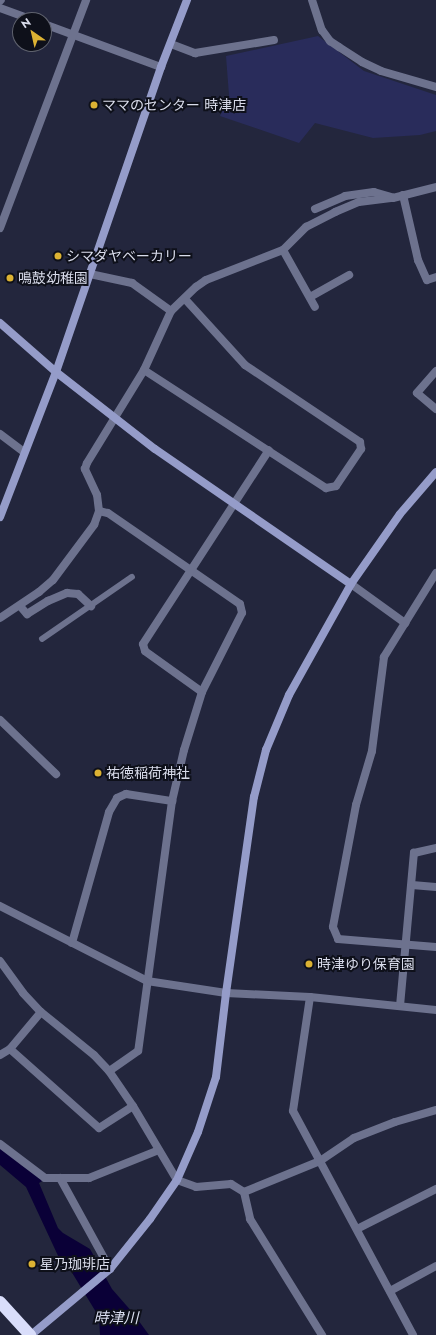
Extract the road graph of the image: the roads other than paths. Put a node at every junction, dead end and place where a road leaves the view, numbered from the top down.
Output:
1 (86, 0) edge
2 (188, 0) edge
3 (312, 0) edge
4 (0, 8) edge
5 (12, 12) edge
6 (52, 27) edge
7 (74, 35) junction
8 (274, 40) dead end
9 (171, 44) junction
10 (161, 67) junction
11 (436, 87) edge
12 (436, 187) edge
13 (403, 195) junction
14 (393, 198) junction
15 (315, 208) dead end
16 (0, 228) edge
17 (283, 250) junction
18 (90, 274) junction
19 (349, 275) dead end
20 (436, 277) edge
21 (310, 297) junction
22 (185, 299) junction
23 (315, 307) dead end
24 (172, 311) junction
25 (0, 323) edge
26 (144, 370) junction
27 (436, 371) edge
28 (56, 372) junction
29 (436, 409) edge
30 (114, 417) junction
31 (0, 434) edge
32 (269, 450) junction
33 (24, 452) junction
34 (436, 472) edge
35 (234, 502) junction
36 (99, 511) junction
37 (0, 517) edge
38 (192, 571) junction
39 (436, 573) edge
40 (132, 577) dead end
41 (351, 584) junction
42 (20, 606) junction
43 (91, 606) junction
44 (0, 618) edge
45 (405, 623) junction
46 (42, 639) dead end
47 (202, 692) junction
48 (0, 720) edge
49 (56, 774) dead end
50 (172, 801) junction
51 (436, 848) edge
52 (412, 885) junction
53 (436, 887) edge
54 (0, 906) edge
55 (72, 943) junction
56 (407, 945) junction
57 (436, 948) edge
58 (0, 961) edge
59 (147, 982) junction
60 (226, 993) junction
61 (310, 998) junction
62 (400, 1006) junction
63 (436, 1010) edge
64 (40, 1012) junction
65 (10, 1049) junction
66 (0, 1055) edge
67 (109, 1071) junction
68 (133, 1106) junction
69 (436, 1110) edge
70 (0, 1144) edge
71 (159, 1150) junction
72 (320, 1161) junction
73 (60, 1178) junction
74 (177, 1180) junction
75 (436, 1189) edge
76 (244, 1192) junction
77 (358, 1229) junction
78 (436, 1266) edge
79 (110, 1269) junction
80 (390, 1291) junction
81 (0, 1302) edge
82 (31, 1335) edge
83 (322, 1335) edge
84 (413, 1335) edge

1 - 7 street
2 - 9 street
3 - 11 street
4 - 5 street
6 - 7 street
7 - 10 street
7 - 16 street
8 - 9 street
9 - 10 street
10 - 18 street
12 - 13 street
13 - 14 street
13 - 20 street
14 - 15 street
14 - 17 street
17 - 21 street
17 - 22 street
18 - 24 street
18 - 28 street
19 - 21 street
21 - 23 street
22 - 24 street
22 - 32 street
24 - 26 street
25 - 28 street
26 - 30 street
26 - 32 street
27 - 29 street
28 - 30 street
28 - 33 street
30 - 35 street
30 - 36 street
31 - 33 street
32 - 35 street
33 - 37 street
34 - 41 street
35 - 38 street
35 - 41 street
36 - 38 street
36 - 42 street
38 - 47 street
38 - 47 street
39 - 45 street
40 - 43 lane
41 - 45 street
41 - 60 street
42 - 43 street
42 - 44 street
43 - 46 lane
45 - 56 street
47 - 50 street
48 - 49 street
50 - 55 street
50 - 59 street
51 - 52 street
52 - 53 street
52 - 56 street
54 - 55 street
55 - 59 street
56 - 57 street
56 - 62 street
58 - 64 street
59 - 60 street
59 - 67 street
60 - 61 street
60 - 74 street
61 - 62 street
61 - 72 street
62 - 63 street
64 - 65 street
64 - 67 street
65 - 66 street
65 - 68 street
67 - 68 street
68 - 71 street
69 - 72 street
70 - 73 street
71 - 73 street
71 - 74 street
72 - 76 street
72 - 77 street
73 - 79 street
74 - 76 street
74 - 79 street
75 - 77 street
76 - 83 street
77 - 80 street
78 - 80 street
79 - 82 street
80 - 84 street
81 - 82 highway

